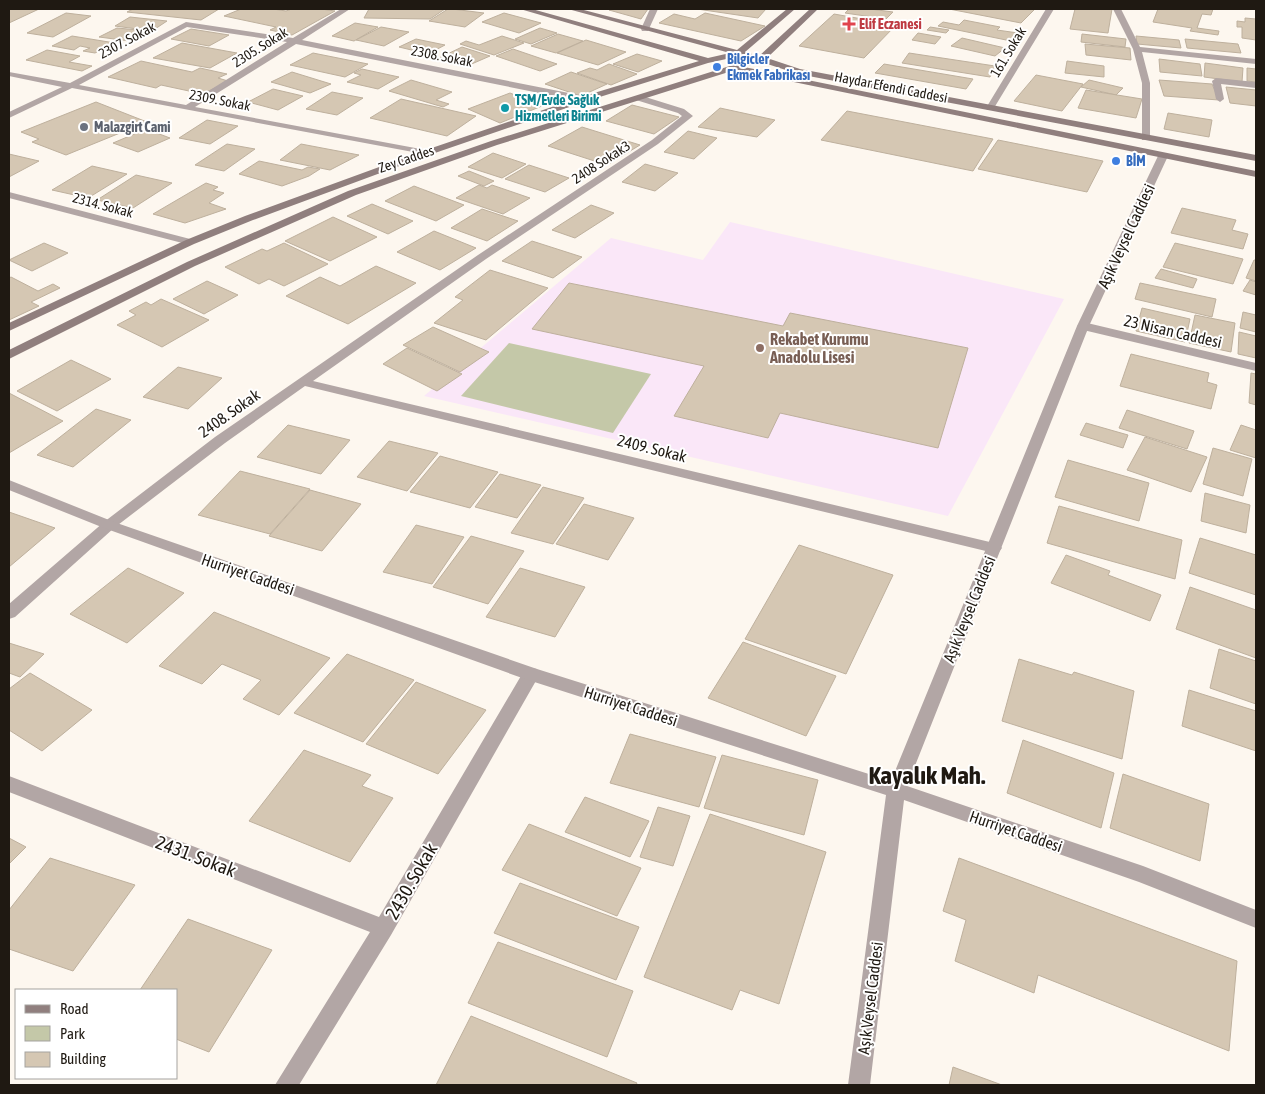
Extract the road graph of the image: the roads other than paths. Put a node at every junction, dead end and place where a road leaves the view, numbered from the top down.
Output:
1 (346, 9) edge
2 (524, 9) edge
3 (572, 9) edge
4 (654, 9) edge
5 (791, 9) edge
6 (814, 9) edge
7 (1050, 9) edge
8 (1117, 9) edge
9 (644, 29) junction
10 (295, 41) junction
11 (1137, 49) junction
12 (738, 54) junction
13 (761, 60) junction
14 (707, 61) junction
15 (1256, 62) edge
16 (736, 68) junction
17 (9, 74) edge
18 (72, 85) junction
19 (1256, 85) edge
20 (584, 98) junction
21 (639, 98) junction
22 (1220, 99) dead end
23 (187, 108) junction
24 (990, 108) junction
25 (9, 115) edge
26 (1145, 138) junction
27 (426, 153) junction
28 (1163, 156) junction
29 (1256, 158) edge
30 (1256, 174) edge
31 (9, 195) edge
32 (190, 242) junction
33 (482, 257) joint
34 (1083, 326) junction
35 (9, 327) edge
36 (9, 355) edge
37 (1256, 367) edge
38 (303, 382) junction
39 (9, 485) edge
40 (109, 525) junction
41 (994, 548) junction
42 (9, 614) edge
43 (532, 674) junction
44 (9, 784) edge
45 (896, 790) junction
46 (1256, 919) edge
47 (384, 928) junction
48 (286, 1085) edge
49 (859, 1085) edge

1 - 10 street, 2305. Sokak
2 - 14 main road, Haydar Efendi Caddesi
3 - 9 main road, Haydar Efendi Caddesi
4 - 9 street
5 - 12 main road, Zey Caddes
6 - 13 main road, Zey Caddes
7 - 24 street, 161. Sokak
8 - 11 street
9 - 12 main road, Haydar Efendi Caddesi
10 - 18 street, 2307. Sokak
10 - 20 street, 2308. Sokak
10 - 23 street, 2305. Sokak
11 - 15 street
11 - 26 street
12 - 13 main road, Haydar Efendi Caddesi
12 - 14 main road, Zey Caddes
13 - 16 main road, Zey Caddes
13 - 24 main road, Haydar Efendi Caddesi
14 - 16 main road, Haydar Efendi Caddesi
14 - 20 main road, Zey Caddes
16 - 21 main road, Zey Caddes
16 - 28 main road, Haydar Efendi Caddesi
17 - 18 street, 2309. Sokak
18 - 23 street, 2309. Sokak
18 - 25 street, 2307. Sokak
19 - 22 street
20 - 27 main road, Zey Caddes
21 - 33 street, 2408 Sokak3
21 - 36 main road, Zey Caddes
23 - 27 street, 2309. Sokak
24 - 26 main road, Haydar Efendi Caddesi
26 - 29 main road, Haydar Efendi Caddesi
27 - 32 main road, Zey Caddes
28 - 30 main road, Haydar Efendi Caddesi
28 - 34 street, Aşık Veysel Caddesi
31 - 32 street, 2314. Sokak
32 - 35 main road, Zey Caddes
33 - 38 street, 2408. Sokak
34 - 37 street, 23 Nisan Caddesi
34 - 41 street, Aşık Veysel Caddesi
38 - 40 street, 2408. Sokak
38 - 41 street, 2409. Sokak
39 - 40 street, Hurriyet Caddesi
40 - 42 street, 2408. Sokak
40 - 43 street, Hurriyet Caddesi
41 - 45 street, Aşık Veysel Caddesi
43 - 45 street, Hurriyet Caddesi
43 - 47 street, 2430. Sokak
44 - 47 street, 2431. Sokak
45 - 46 street, Hurriyet Caddesi
45 - 49 street, Aşık Veysel Caddesi
47 - 48 street, 2430. Sokak

